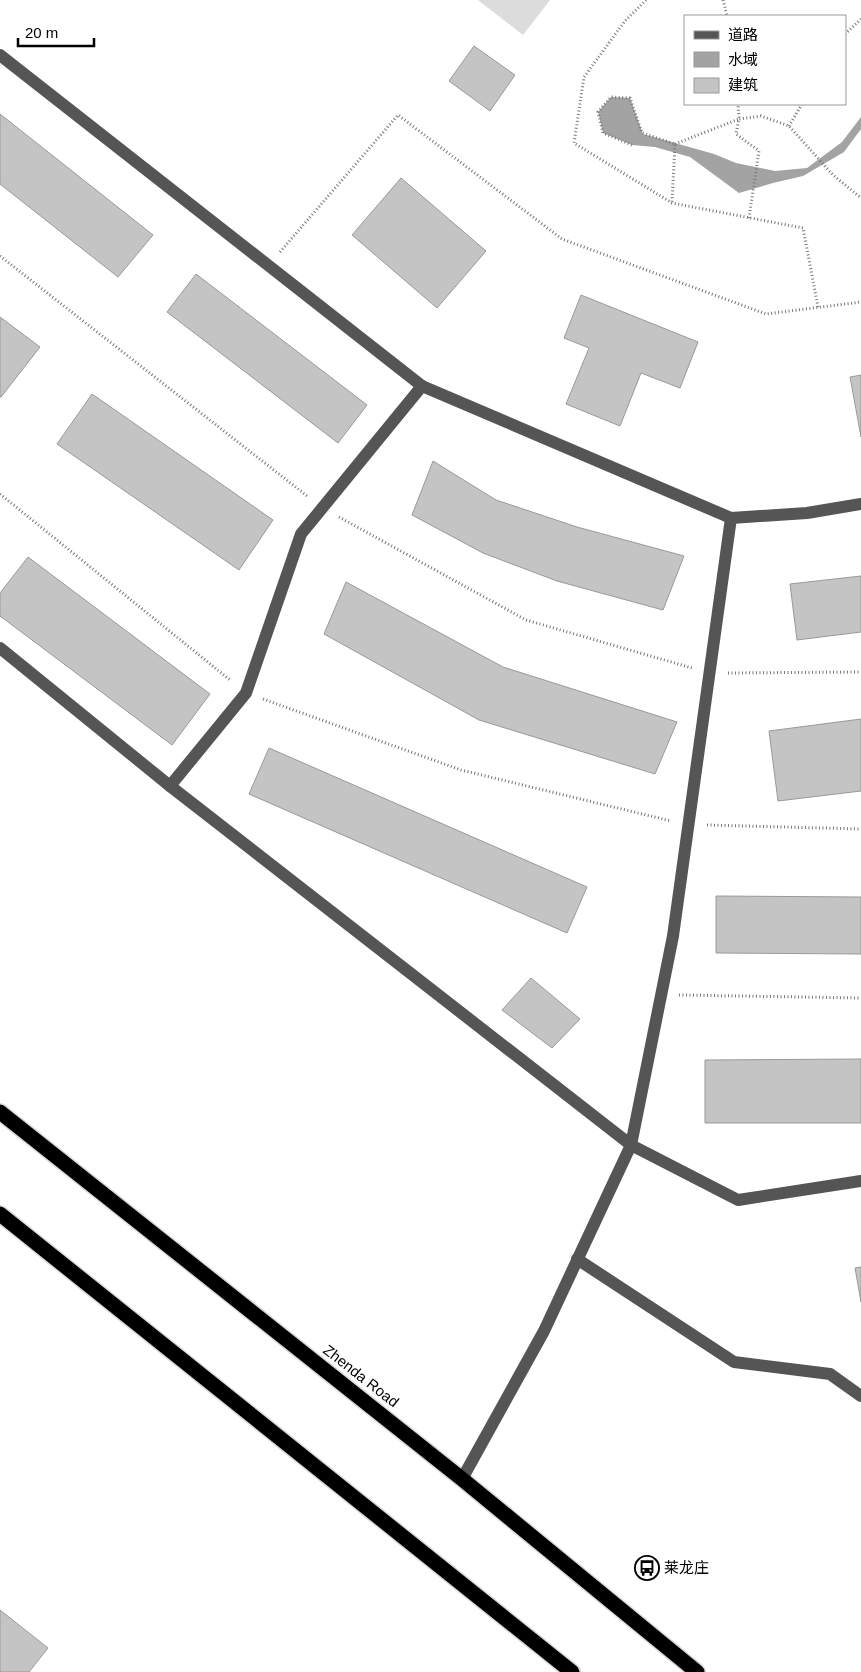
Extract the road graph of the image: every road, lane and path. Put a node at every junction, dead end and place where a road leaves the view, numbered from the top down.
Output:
1 (646, 0) edge
2 (723, 0) edge
3 (727, 15) edge
4 (861, 19) edge
5 (846, 33) edge
6 (0, 55) edge
7 (738, 105) edge
8 (801, 105) edge
9 (739, 118) junction
10 (789, 126) junction
11 (675, 144) junction
12 (632, 145) dead end
13 (861, 198) edge
14 (672, 203) junction
15 (749, 218) junction
16 (0, 256) edge
17 (268, 265) junction
18 (861, 302) edge
19 (818, 307) junction
20 (422, 386) junction
21 (0, 494) edge
22 (861, 504) edge
23 (323, 508) junction
24 (731, 518) junction
25 (0, 648) edge
26 (861, 672) edge
27 (710, 673) junction
28 (246, 693) junction
29 (170, 786) junction
30 (688, 825) junction
31 (861, 829) edge
32 (661, 995) junction
33 (861, 998) edge
34 (0, 1112) edge
35 (631, 1145) junction
36 (861, 1181) edge
37 (0, 1214) edge
38 (577, 1259) junction
39 (861, 1396) edge
40 (462, 1479) junction
41 (572, 1672) edge
42 (697, 1672) edge

1 - 14 path
2 - 3 path
4 - 5 path
6 - 17 street
7 - 9 path
8 - 10 path
9 - 10 path
9 - 11 path
9 - 15 path
10 - 13 path
11 - 12 path
11 - 14 path
14 - 15 path
15 - 19 path
16 - 23 path
17 - 19 path
17 - 20 street
18 - 19 path
20 - 23 street
20 - 24 street
21 - 28 path
22 - 24 street
23 - 27 path
23 - 28 street
24 - 27 street
25 - 29 street
26 - 27 path
27 - 30 street
28 - 29 street
28 - 30 path
29 - 35 street
30 - 31 path
30 - 32 street
32 - 33 path
32 - 35 street
34 - 40 highway, Zhenda Road
35 - 36 street
35 - 38 street
37 - 41 highway
38 - 39 street
38 - 40 street
40 - 42 highway, Zhenda Road

